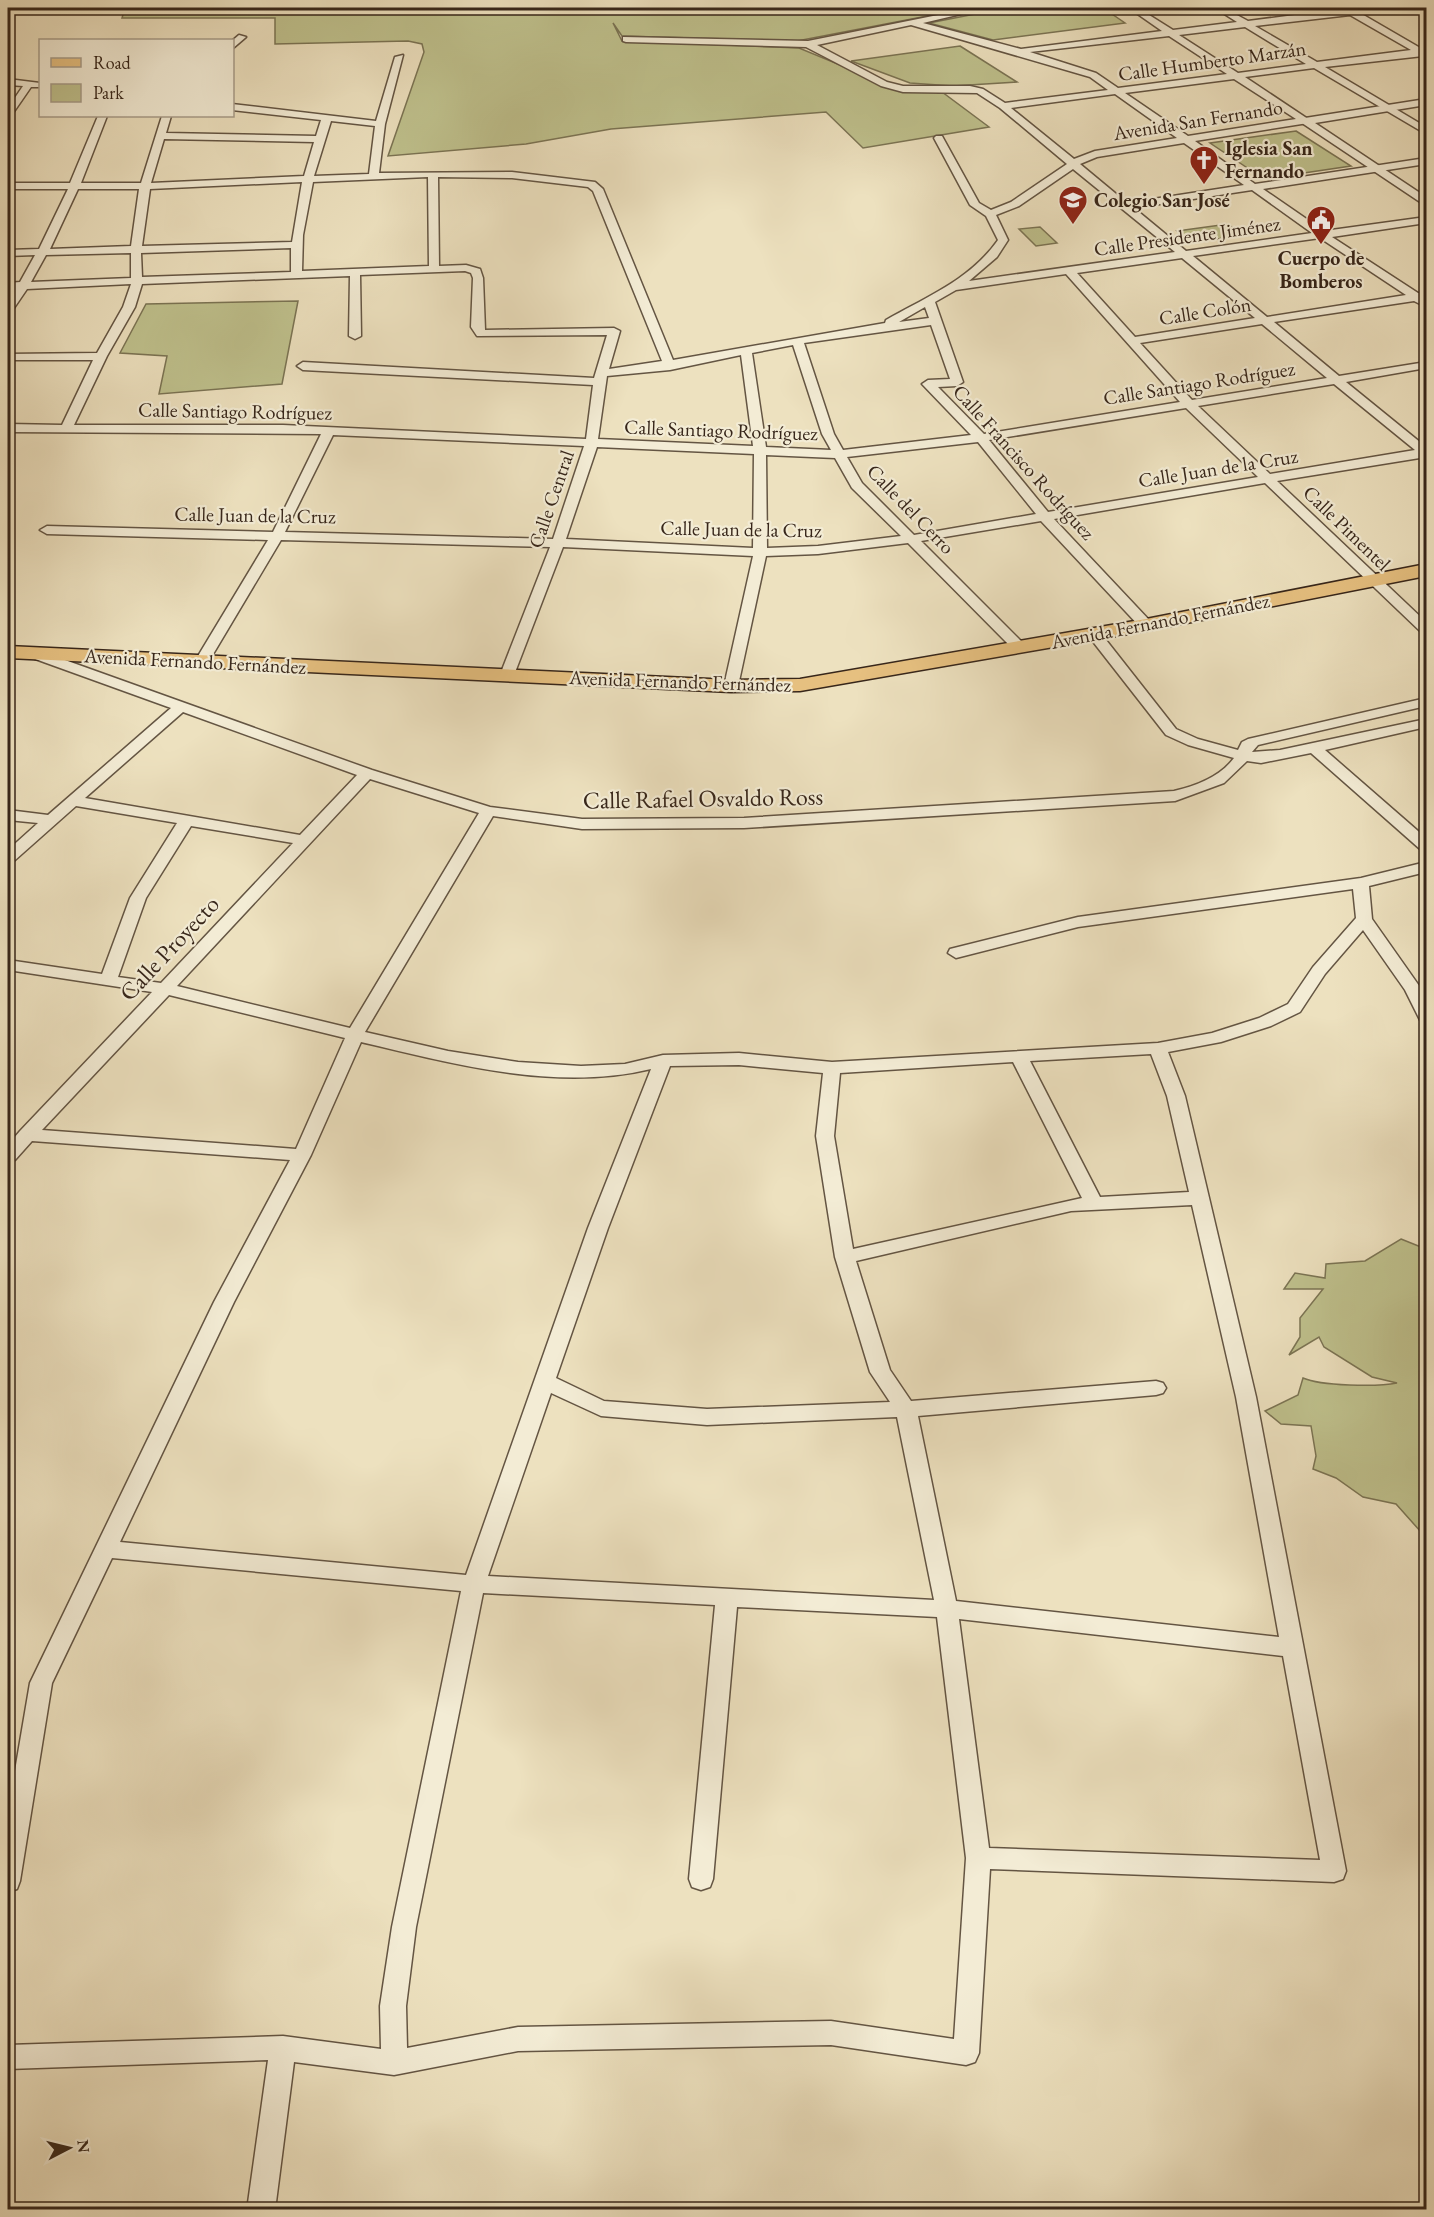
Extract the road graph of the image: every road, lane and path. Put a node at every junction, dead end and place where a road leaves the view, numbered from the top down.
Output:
1 (983, 8) edge
2 (1133, 8) edge
3 (1219, 8) edge
4 (1383, 8) edge
5 (1348, 10) edge
6 (912, 23) junction
7 (1247, 24) junction
8 (1173, 33) junction
9 (242, 37) dead end
10 (627, 39) dead end
11 (234, 44) edge
12 (808, 44) junction
13 (1017, 51) junction
14 (1424, 53) edge
15 (400, 57) dead end
16 (1317, 65) junction
17 (1236, 76) junction
18 (8, 82) edge
19 (29, 84) junction
20 (39, 86) edge
21 (1118, 91) junction
22 (1426, 102) edge
23 (1003, 106) junction
24 (234, 107) edge
25 (1388, 108) junction
26 (8, 114) edge
27 (102, 117) edge
28 (166, 117) edge
29 (327, 118) junction
30 (1305, 121) junction
31 (380, 124) junction
32 (1426, 131) edge
33 (160, 136) junction
34 (939, 138) dead end
35 (320, 139) junction
36 (1188, 140) junction
37 (1426, 161) edge
38 (1075, 164) junction
39 (1376, 169) junction
40 (433, 174) junction
41 (374, 176) junction
42 (306, 180) junction
43 (8, 186) edge
44 (76, 186) junction
45 (145, 186) junction
46 (1256, 188) junction
47 (1426, 202) edge
48 (1126, 206) junction
49 (990, 214) junction
50 (1426, 220) edge
51 (1321, 234) junction
52 (295, 244) junction
53 (136, 251) junction
54 (8, 253) edge
55 (42, 254) junction
56 (1185, 256) junction
57 (434, 268) junction
58 (1069, 271) junction
59 (355, 272) junction
60 (297, 275) junction
61 (137, 282) junction
62 (8, 286) edge
63 (953, 287) junction
64 (22, 288) junction
65 (928, 299) junction
66 (1424, 299) edge
67 (8, 309) edge
68 (910, 310) junction
69 (933, 318) junction
70 (1264, 320) junction
71 (884, 326) junction
72 (355, 336) dead end
73 (1131, 341) junction
74 (798, 342) junction
75 (746, 351) junction
76 (101, 356) junction
77 (8, 357) edge
78 (1426, 365) edge
79 (303, 366) dead end
80 (670, 366) junction
81 (601, 377) junction
82 (1337, 381) junction
83 (1190, 405) junction
84 (8, 428) edge
85 (65, 430) junction
86 (328, 432) junction
87 (981, 438) junction
88 (591, 445) junction
89 (760, 451) junction
90 (1426, 452) edge
91 (838, 454) junction
92 (1269, 480) junction
93 (1045, 517) junction
94 (47, 530) dead end
95 (278, 534) junction
96 (911, 539) junction
97 (558, 543) junction
98 (759, 552) junction
99 (1426, 570) edge
100 (1372, 580) junction
101 (1146, 625) junction
102 (1426, 629) edge
103 (1094, 634) junction
104 (1019, 647) junction
105 (8, 652) edge
106 (32, 653) junction
107 (202, 661) junction
108 (507, 675) junction
109 (731, 686) junction
110 (1426, 702) edge
111 (181, 706) junction
112 (1426, 723) edge
113 (1314, 748) junction
114 (1244, 756) junction
115 (367, 773) junction
116 (73, 801) junction
117 (488, 811) junction
118 (8, 815) edge
119 (50, 820) junction
120 (187, 820) junction
121 (304, 840) junction
122 (1426, 846) edge
123 (8, 858) edge
124 (1426, 867) edge
125 (1361, 884) junction
126 (1364, 919) junction
127 (956, 953) dead end
128 (8, 965) edge
129 (108, 980) junction
130 (166, 989) junction
131 (1426, 1016) edge
132 (355, 1035) junction
133 (1158, 1048) junction
134 (1019, 1057) junction
135 (663, 1061) junction
136 (832, 1068) junction
137 (26, 1135) junction
138 (302, 1155) junction
139 (8, 1156) edge
140 (1199, 1198) junction
141 (1094, 1204) junction
142 (845, 1257) junction
143 (544, 1381) junction
144 (1156, 1388) dead end
145 (906, 1409) junction
146 (105, 1549) junction
147 (474, 1584) junction
148 (727, 1598) junction
149 (947, 1609) junction
150 (1293, 1648) junction
151 (978, 1858) junction
152 (8, 1868) edge
153 (701, 1879) dead end
154 (283, 2048) junction
155 (8, 2057) edge
156 (394, 2062) junction
157 (261, 2210) edge

1 - 6 street
2 - 8 street
3 - 7 street
4 - 5 street
5 - 7 street
5 - 14 street
6 - 12 street
6 - 13 street
7 - 8 street
7 - 16 street
8 - 13 street
8 - 17 street
9 - 11 street
10 - 12 street
12 - 23 street
13 - 21 street
14 - 16 street, Calle Humberto Marzán
15 - 31 street
16 - 17 street, Calle Humberto Marzán
16 - 25 street
17 - 21 street, Calle Humberto Marzán
17 - 30 street
18 - 19 street
19 - 20 street
19 - 26 street
21 - 23 street, Calle Humberto Marzán
21 - 36 street
22 - 25 street, Avenida San Fernando
23 - 38 street
24 - 29 street
25 - 30 street, Avenida San Fernando
25 - 32 street
27 - 44 street
28 - 33 street
29 - 31 street
29 - 35 street
30 - 36 street, Avenida San Fernando
30 - 39 street
31 - 41 street
33 - 35 street
33 - 45 street
34 - 49 street
35 - 42 street
36 - 38 street, Avenida San Fernando
36 - 46 street
37 - 39 street
38 - 48 street
38 - 49 street, Avenida San Fernando
39 - 46 street
39 - 47 street
40 - 41 street
40 - 57 street
40 - 80 street
41 - 42 street
42 - 45 street
42 - 52 street
43 - 44 street
44 - 45 street
44 - 55 street
45 - 53 street
46 - 48 street
46 - 51 street
48 - 56 street
49 - 63 street
50 - 51 street, Calle Presidente Jiménez
51 - 56 street, Calle Presidente Jiménez
51 - 66 street
52 - 53 street
52 - 60 street
53 - 55 street
53 - 61 street
54 - 55 street
55 - 64 street
56 - 58 street, Calle Presidente Jiménez
56 - 70 street
57 - 59 street
57 - 81 street, Calle Central
58 - 63 street, Calle Presidente Jiménez
58 - 73 street, Calle Pimentel
59 - 60 street
59 - 72 street
60 - 61 street
61 - 64 street
61 - 76 street
62 - 64 street
63 - 65 street
64 - 67 street
65 - 68 street
65 - 69 street, Calle Francisco Rodríguez
66 - 70 street, Calle Colón
68 - 69 street
68 - 71 street
69 - 71 street
69 - 87 street, Calle Francisco Rodríguez
70 - 73 street, Calle Colón
70 - 82 street
71 - 74 street
73 - 83 street, Calle Pimentel
74 - 75 street
74 - 91 street, Calle del Cerro
75 - 80 street
75 - 89 street
76 - 77 street
76 - 85 street
78 - 82 street, Calle Santiago Rodríguez
79 - 81 street
80 - 81 street
81 - 88 street, Calle Central
82 - 83 street, Calle Santiago Rodríguez
82 - 90 street
83 - 87 street, Calle Santiago Rodríguez
83 - 92 street, Calle Pimentel
84 - 85 street, Calle Santiago Rodríguez
85 - 86 street, Calle Santiago Rodríguez
86 - 88 street, Calle Santiago Rodríguez
86 - 95 street
87 - 91 street, Calle Santiago Rodríguez
87 - 93 street, Calle Francisco Rodríguez
88 - 89 street, Calle Santiago Rodríguez
88 - 97 street, Calle Central
89 - 91 street, Calle Santiago Rodríguez
89 - 98 street
90 - 92 street, Calle Juan de la Cruz
91 - 96 street, Calle del Cerro
92 - 93 street, Calle Juan de la Cruz
92 - 100 street, Calle Pimentel
93 - 96 street, Calle Juan de la Cruz
93 - 101 street, Calle Francisco Rodríguez
94 - 95 street, Calle Juan de la Cruz
95 - 97 street, Calle Juan de la Cruz
95 - 107 street
96 - 98 street, Calle Juan de la Cruz
96 - 104 street, Calle del Cerro
97 - 98 street, Calle Juan de la Cruz
97 - 108 street, Calle Central
98 - 109 street
99 - 100 main road, Avenida Fernando Fernández
100 - 101 main road, Avenida Fernando Fernández
100 - 102 street, Calle Pimentel
101 - 103 main road, Avenida Fernando Fernández
103 - 104 main road, Avenida Fernando Fernández
103 - 114 street
104 - 109 main road, Avenida Fernando Fernández
105 - 106 main road, Avenida Fernando Fernández
106 - 107 main road, Avenida Fernando Fernández
106 - 111 street, Calle Rafael Osvaldo Ross
107 - 108 main road, Avenida Fernando Fernández
108 - 109 main road, Avenida Fernando Fernández
110 - 114 street, Calle Rafael Osvaldo Ross
111 - 115 street, Calle Rafael Osvaldo Ross
111 - 116 street
112 - 113 street
113 - 114 street
113 - 122 street
114 - 117 street, Calle Rafael Osvaldo Ross
115 - 117 street, Calle Rafael Osvaldo Ross
115 - 121 street, Calle Proyecto
116 - 119 street
116 - 120 street
117 - 132 street
118 - 119 street
119 - 123 street
120 - 121 street
120 - 129 street
121 - 130 street, Calle Proyecto
124 - 125 street
125 - 126 street
125 - 127 street
126 - 131 street
126 - 133 street
128 - 129 street
129 - 130 street
130 - 132 street
130 - 137 street, Calle Proyecto
132 - 135 street
132 - 138 street
133 - 134 street
133 - 140 street
134 - 136 street
134 - 141 street
135 - 136 street
135 - 143 street
136 - 142 street
137 - 138 street
137 - 139 street, Calle Proyecto
138 - 146 street
140 - 141 street
140 - 150 street
141 - 142 street
142 - 145 street
143 - 145 street
143 - 147 street
144 - 145 street
145 - 149 street
146 - 147 street
146 - 152 street
147 - 148 street
147 - 156 street
148 - 149 street
148 - 153 street
149 - 150 street
149 - 151 street
150 - 151 street
151 - 156 street
154 - 155 street
154 - 156 street
154 - 157 street

